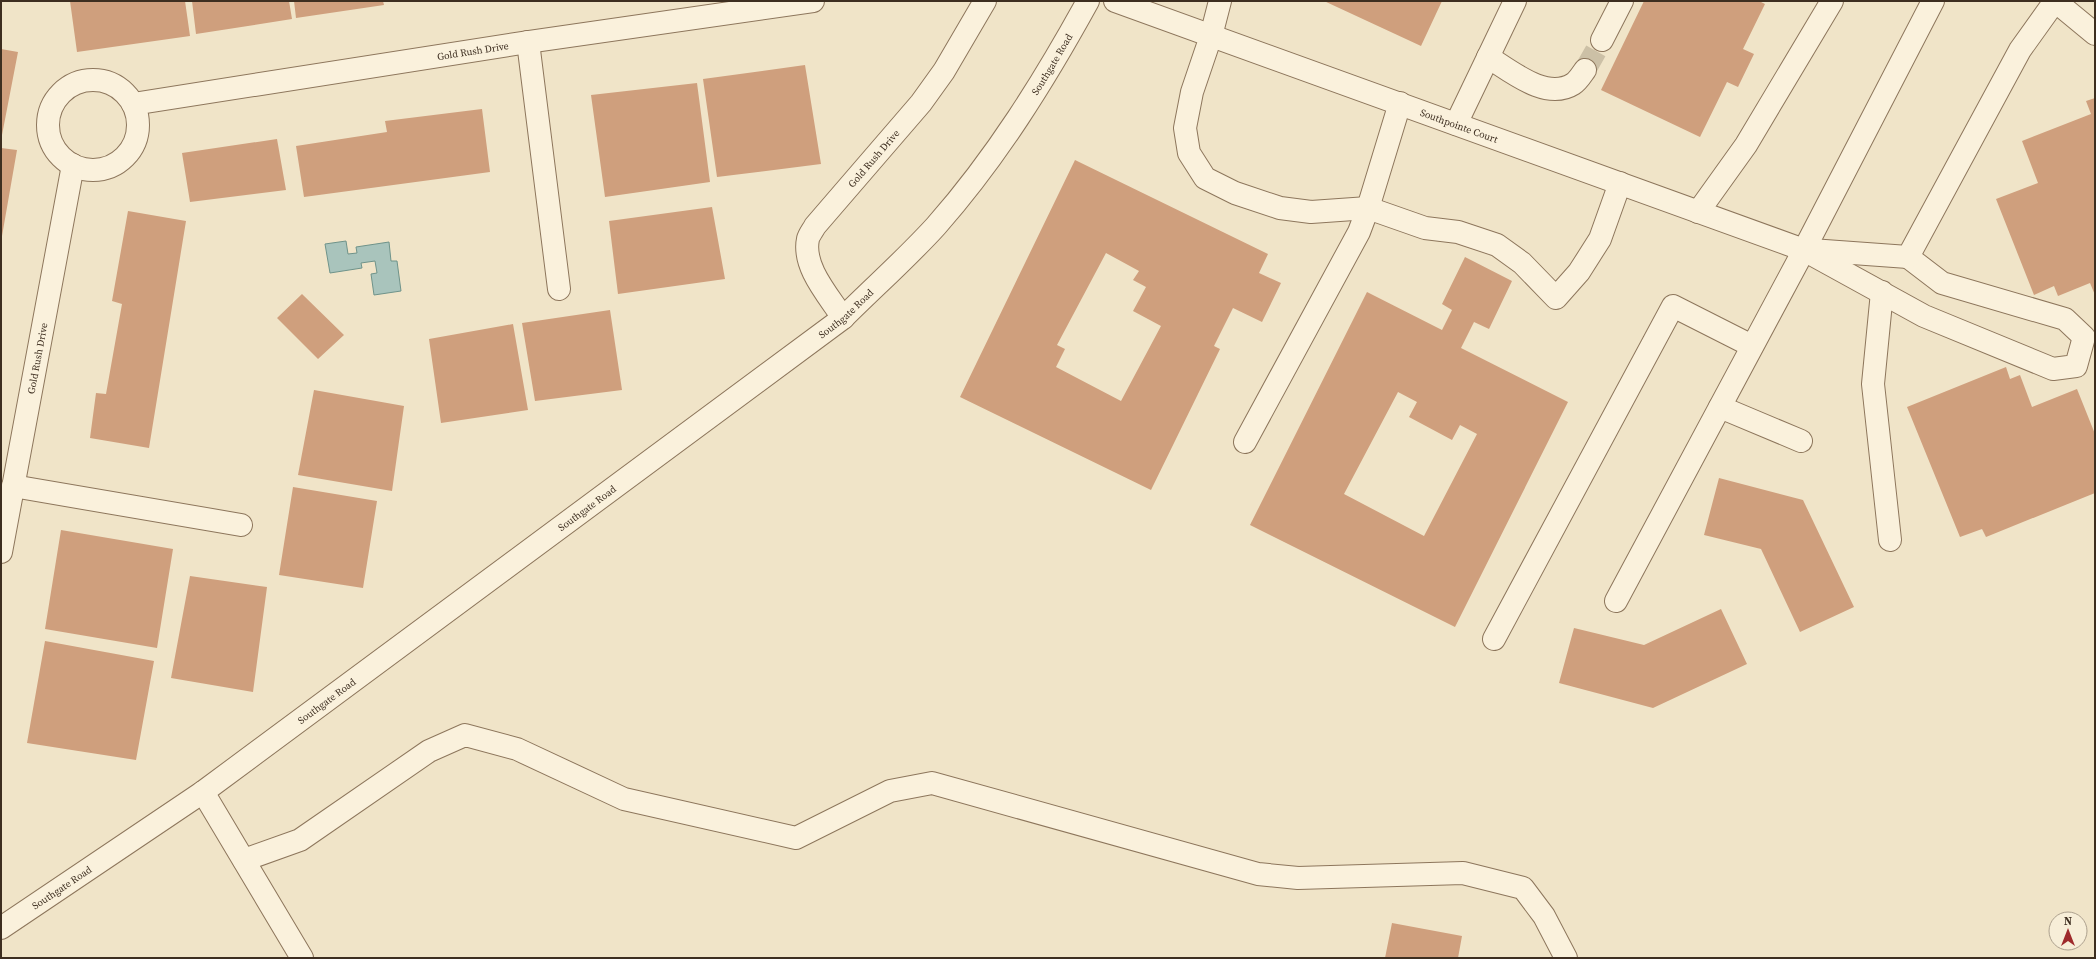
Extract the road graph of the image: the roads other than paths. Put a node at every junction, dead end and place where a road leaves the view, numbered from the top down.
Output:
1 (813, 1) edge
2 (985, 1) edge
3 (1088, 1) edge
4 (1115, 1) edge
5 (1220, 1) edge
6 (1515, 1) edge
7 (1622, 1) edge
8 (1832, 1) edge
9 (1933, 1) edge
10 (2055, 1) edge
11 (2095, 34) edge
12 (1211, 36) junction
13 (1602, 40) tunnel mouth
14 (528, 42) junction
15 (1488, 58) junction
16 (1585, 70) tunnel mouth
17 (1400, 103) junction
18 (133, 104) junction
19 (1456, 124) junction
20 (73, 165) junction
21 (1620, 183) junction
22 (1368, 208) junction
23 (1698, 212) junction
24 (1804, 250) junction
25 (1908, 257) junction
26 (559, 289) dead end
27 (1882, 292) junction
28 (843, 318) junction
29 (2089, 341) edge
30 (1752, 346) junction
31 (1720, 407) junction
32 (1801, 441) dead end
33 (1245, 442) dead end
34 (14, 486) junction
35 (241, 525) dead end
36 (1890, 540) dead end
37 (1, 552) edge
38 (1616, 601) dead end
39 (1494, 639) dead end
40 (203, 792) junction
41 (244, 860) junction
42 (1, 928) edge
43 (302, 958) edge
44 (1566, 958) edge

1 - 14 street, Gold Rush Drive
2 - 28 street, Gold Rush Drive
3 - 28 street, Southgate Road
4 - 12 street, Southpointe Court
5 - 12 street
6 - 15 street
7 - 13 street
8 - 23 street
9 - 24 street
10 - 11 street
10 - 25 street
12 - 17 street, Southpointe Court
12 - 22 street
14 - 18 street, Gold Rush Drive
14 - 26 street
15 - 16 street
15 - 19 street
17 - 19 street, Southpointe Court
17 - 22 street
18 - 20 street
18 - 20 street
19 - 21 street, Southpointe Court
20 - 34 street, Gold Rush Drive
21 - 22 street
21 - 23 street, Southpointe Court
22 - 33 street
23 - 24 street, Southpointe Court
24 - 25 street
24 - 27 street
24 - 30 street
25 - 29 street
27 - 29 street
27 - 36 street
28 - 40 street, Southgate Road
30 - 31 street
30 - 39 street
31 - 32 street
31 - 38 street
34 - 35 street
34 - 37 street, Gold Rush Drive
40 - 41 street
40 - 42 street, Southgate Road
41 - 43 street
41 - 44 street

